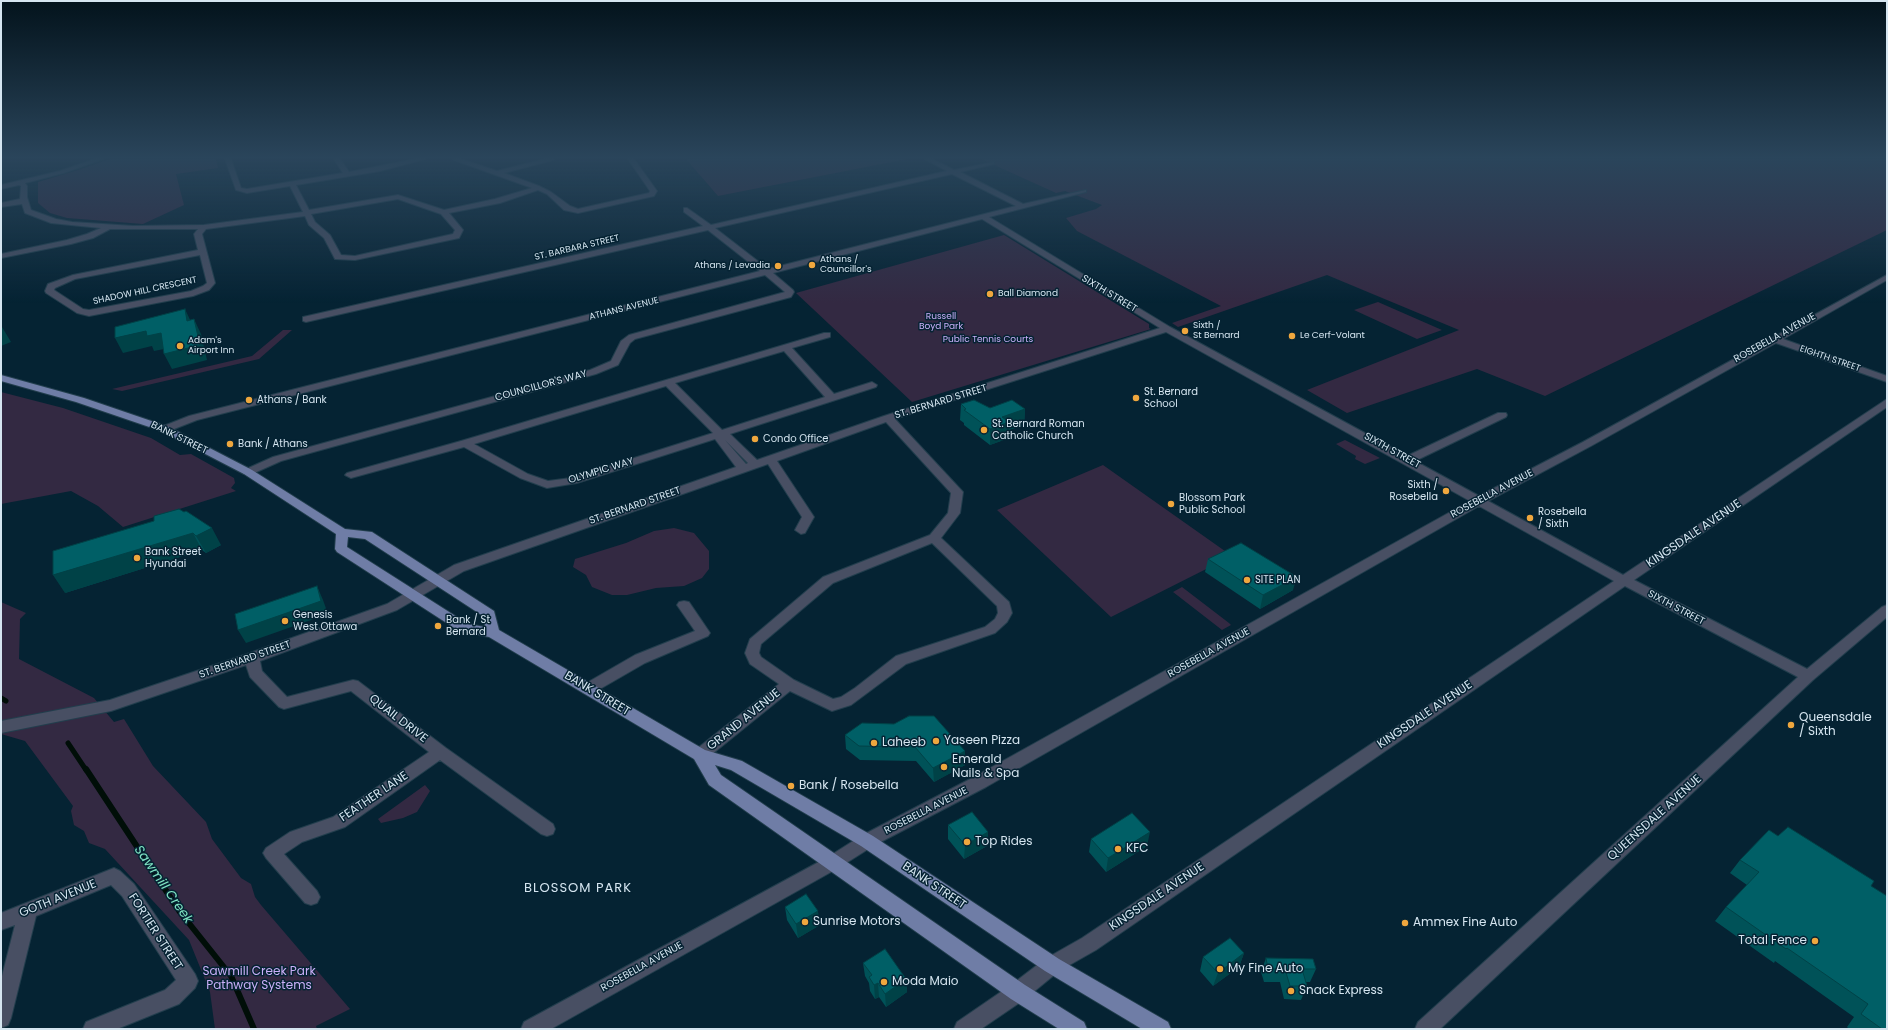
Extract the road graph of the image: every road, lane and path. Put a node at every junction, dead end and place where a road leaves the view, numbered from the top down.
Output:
1 (26, 207) edge
2 (304, 207) edge
3 (341, 207) edge
4 (429, 207) edge
5 (468, 207) edge
6 (566, 207) edge
7 (597, 207) edge
8 (802, 207) edge
9 (1017, 207) edge
10 (686, 210) dead end
11 (444, 212) junction
12 (307, 213) junction
13 (982, 217) junction
14 (204, 227) junction
15 (108, 228) junction
16 (710, 228) junction
17 (203, 252) junction
18 (1, 256) edge
19 (767, 272) junction
20 (1887, 277) edge
21 (306, 319) dead end
22 (1167, 329) junction
23 (827, 335) dead end
24 (1774, 339) junction
25 (787, 348) junction
26 (1, 378) edge
27 (1887, 379) edge
28 (669, 383) junction
29 (872, 385) dead end
30 (831, 397) junction
31 (1887, 402) edge
32 (1502, 415) dead end
33 (888, 418) junction
34 (165, 429) junction
35 (720, 434) junction
36 (465, 443) junction
37 (770, 459) junction
38 (1408, 460) junction
39 (749, 466) junction
40 (248, 472) junction
41 (351, 475) dead end
42 (1480, 500) junction
43 (801, 530) dead end
44 (342, 533) junction
45 (934, 538) junction
46 (438, 581) junction
47 (1626, 581) junction
48 (415, 594) junction
49 (684, 605) dead end
50 (1887, 610) edge
51 (493, 634) junction
52 (252, 658) junction
53 (1808, 676) junction
54 (789, 684) junction
55 (588, 689) junction
56 (1, 727) edge
57 (440, 752) junction
58 (700, 755) junction
59 (546, 829) dead end
60 (867, 841) junction
61 (834, 862) junction
62 (114, 876) joint
63 (311, 897) dead end
64 (28, 910) junction
65 (1, 922) edge
66 (1052, 965) junction
67 (1018, 992) junction
68 (1, 1018) edge
69 (93, 1029) edge
70 (531, 1029) edge
71 (964, 1029) edge
72 (1077, 1029) edge
73 (1161, 1029) edge
74 (1425, 1029) edge

1 - 15 street
2 - 12 street
3 - 12 street
4 - 11 street
5 - 11 street
6 - 7 street
8 - 16 street, ST. BARBARA STREET
9 - 13 street, ATHANS AVENUE
10 - 16 street
11 - 12 street
12 - 14 street
13 - 19 street, ATHANS AVENUE
13 - 22 street, SIXTH STREET
14 - 15 street
14 - 17 street, SHADOW HILL CRESCENT
15 - 18 street
16 - 19 street
16 - 21 street, ST. BARBARA STREET
17 - 17 street, SHADOW HILL CRESCENT
19 - 34 street, ATHANS AVENUE
19 - 40 street, COUNCILLOR'S WAY
20 - 24 street, ROSEBELLA AVENUE
22 - 33 street, ST. BERNARD STREET
22 - 38 street, SIXTH STREET
23 - 25 street
24 - 27 street, EIGHTH STREET
24 - 42 street, ROSEBELLA AVENUE
25 - 28 street
25 - 30 street
26 - 34 main road, BANK STREET
28 - 35 street
28 - 36 street
29 - 30 street, OLYMPIC WAY
30 - 35 street, OLYMPIC WAY
31 - 47 street, KINGSDALE AVENUE
32 - 38 street
33 - 37 street, ST. BERNARD STREET
33 - 45 street
34 - 40 main road, BANK STREET
35 - 36 street, OLYMPIC WAY
35 - 39 street
36 - 41 street
37 - 39 street, ST. BERNARD STREET
37 - 43 street
38 - 42 street, SIXTH STREET
39 - 46 street, ST. BERNARD STREET
40 - 44 main road, BANK STREET
42 - 47 street, SIXTH STREET
42 - 60 street, ROSEBELLA AVENUE
44 - 46 main road, BANK STREET
44 - 48 main road, BANK STREET
45 - 54 street
45 - 54 street
46 - 48 street, ST. BERNARD STREET
46 - 51 main road, BANK STREET
47 - 53 street, SIXTH STREET
47 - 66 street, KINGSDALE AVENUE
48 - 51 main road, BANK STREET
48 - 52 street, ST. BERNARD STREET
49 - 55 street
50 - 53 street, QUEENSDALE AVENUE
51 - 55 main road, BANK STREET
52 - 56 street, ST. BERNARD STREET
52 - 57 street, QUAIL DRIVE
53 - 74 street, QUEENSDALE AVENUE
54 - 58 street, GRAND AVENUE
55 - 58 main road, BANK STREET
57 - 59 street, QUAIL DRIVE
57 - 63 street, FEATHER LANE
58 - 60 main road, BANK STREET
58 - 61 main road, BANK STREET
60 - 61 street, ROSEBELLA AVENUE
60 - 66 main road, BANK STREET
61 - 67 main road, BANK STREET
61 - 70 street, ROSEBELLA AVENUE
62 - 64 street, GOTH AVENUE
62 - 69 street, FORTIER STREET
64 - 65 street, GOTH AVENUE
64 - 68 street
66 - 67 street, KINGSDALE AVENUE
66 - 73 main road, BANK STREET
67 - 71 street, KINGSDALE AVENUE
67 - 72 main road, BANK STREET

